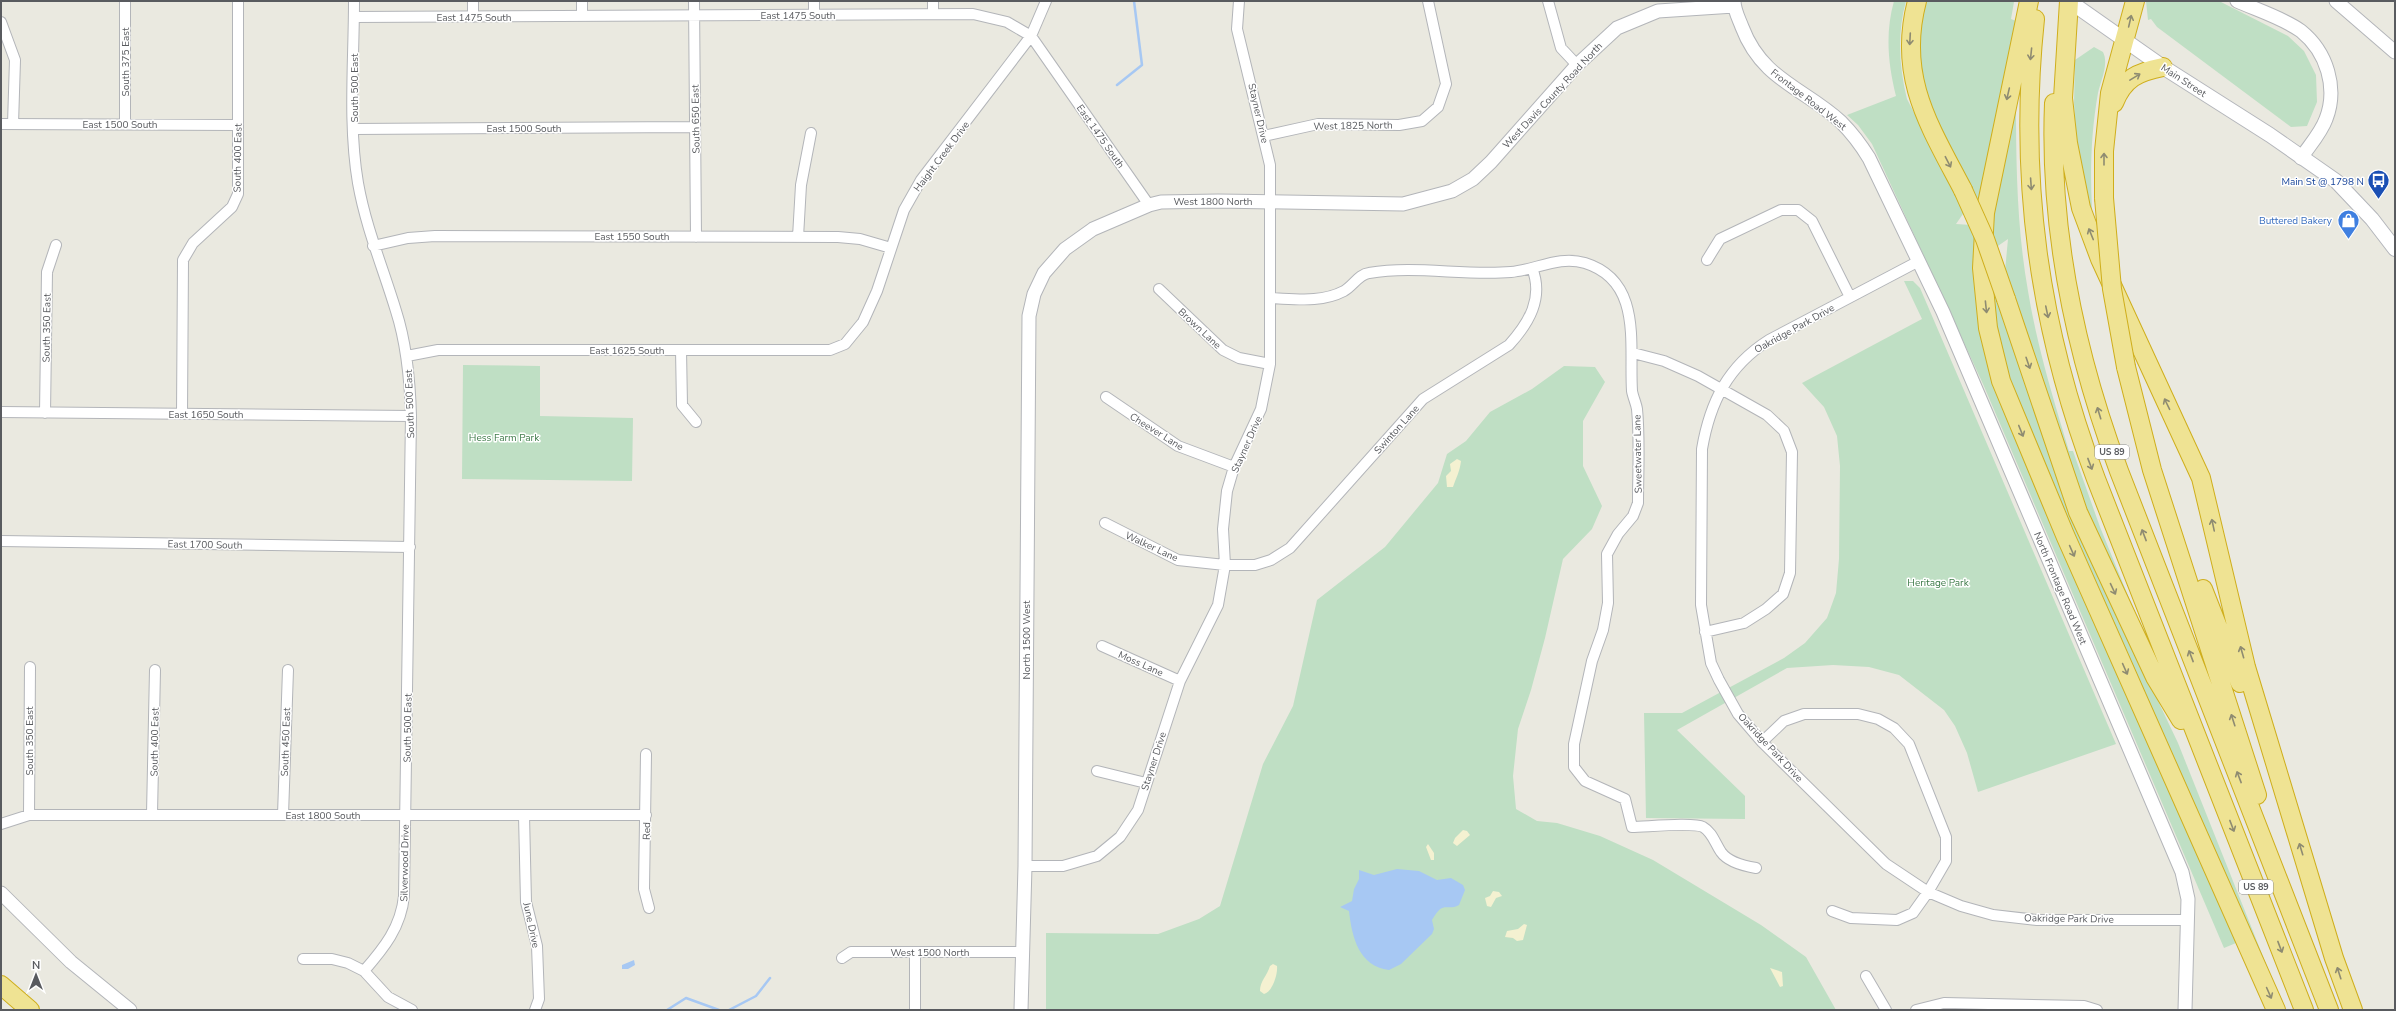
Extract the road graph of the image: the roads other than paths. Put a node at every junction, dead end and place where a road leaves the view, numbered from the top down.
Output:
1 (125, 1) edge
2 (238, 1) edge
3 (354, 1) edge
4 (473, 1) edge
5 (582, 1) edge
6 (694, 1) edge
7 (814, 1) edge
8 (933, 1) edge
9 (1046, 1) edge
10 (1239, 1) edge
11 (1428, 1) edge
12 (1548, 1) edge
13 (1917, 1) edge
14 (2029, 1) edge
15 (2037, 1) edge
16 (2062, 1) edge
17 (2069, 1) edge
18 (2135, 1) edge
19 (2237, 1) edge
20 (2336, 1) edge
21 (1734, 3) edge
22 (933, 14) junction
23 (814, 15) junction
24 (582, 16) junction
25 (694, 16) junction
26 (354, 17) junction
27 (473, 17) junction
28 (1, 22) edge
29 (1031, 36) junction
30 (2126, 40) junction
31 (2395, 52) edge
32 (1577, 65) junction
33 (2163, 67) junction
34 (2107, 120) junction
35 (1, 124) edge
36 (13, 124) junction
37 (125, 124) junction
38 (238, 125) junction
39 (695, 127) junction
40 (354, 128) junction
41 (811, 133) dead end
42 (1264, 136) junction
43 (2301, 158) junction
44 (1269, 201) junction
45 (1403, 204) joint
46 (1149, 205) junction
47 (696, 237) junction
48 (798, 237) junction
49 (56, 245) dead end
50 (373, 246) junction
51 (891, 248) junction
52 (2395, 249) edge
53 (1706, 260) dead end
54 (1919, 261) junction
55 (1532, 268) junction
56 (1044, 273) joint
57 (1159, 289) dead end
58 (1850, 297) junction
59 (1270, 298) junction
60 (845, 344) joint
61 (681, 350) junction
62 (1633, 353) junction
63 (407, 356) junction
64 (1270, 364) junction
65 (1720, 390) junction
66 (1106, 398) dead end
67 (1, 412) edge
68 (45, 413) junction
69 (182, 414) junction
70 (411, 416) junction
71 (696, 422) dead end
72 (2149, 453) junction
73 (1234, 467) junction
74 (1105, 524) dead end
75 (1, 541) edge
76 (410, 547) junction
77 (1226, 565) junction
78 (1705, 632) junction
79 (1102, 646) dead end
80 (30, 667) dead end
81 (155, 670) dead end
82 (288, 670) dead end
83 (1180, 681) junction
84 (1762, 742) junction
85 (646, 754) dead end
86 (2272, 756) junction
87 (2208, 764) junction
88 (1097, 771) dead end
89 (1146, 784) junction
90 (152, 814) junction
91 (29, 815) junction
92 (283, 815) junction
93 (405, 815) junction
94 (524, 815) junction
95 (646, 815) junction
96 (1, 824) edge
97 (1025, 866) junction
98 (1756, 868) dead end
99 (2278, 879) junction
100 (1928, 892) junction
101 (1, 893) edge
102 (649, 908) dead end
103 (1832, 911) dead end
104 (2187, 920) junction
105 (915, 952) junction
106 (1021, 952) junction
107 (842, 958) dead end
108 (303, 959) dead end
109 (364, 971) junction
110 (1866, 976) dead end
111 (1, 985) edge
112 (30, 1010) edge
113 (130, 1010) edge
114 (412, 1010) edge
115 (535, 1010) edge
116 (915, 1010) edge
117 (1021, 1010) edge
118 (1886, 1010) edge
119 (1916, 1010) edge
120 (2097, 1010) edge
121 (2184, 1010) edge
122 (2276, 1010) edge
123 (2304, 1010) edge
124 (2329, 1010) edge
125 (2353, 1010) edge

1 - 37 street, South 375 East
2 - 38 street, South 400 East
3 - 26 street, South 500 East
4 - 27 street
5 - 24 street
6 - 25 street, South 650 East
7 - 23 street
8 - 22 street
9 - 29 street, Haight Creek Drive
10 - 42 street, Stayner Drive
11 - 42 street, West 1825 North
12 - 32 street
13 -> 87 highway, bridge
14 -> 122 highway
15 -> 87 highway, US 89
99 -> 16 highway, US 89
17 - 30 main road, Main Street
86 -> 17 highway
30 -> 18 highway
19 - 43 street
20 - 31 street
21 - 32 street, West Davis County Road North
21 - 54 street, Frontage Road West
22 - 23 street, East 1475 South
22 - 29 street, East 1475 South
23 - 25 street, East 1475 South
24 - 25 street, East 1475 South
24 - 27 street, East 1475 South
25 - 39 street, South 650 East
26 - 27 street, East 1475 South
26 - 40 street, South 500 East
28 - 36 street
29 - 46 street, East 1475 South
29 - 51 street, Haight Creek Drive
30 - 33 main road, Main Street
30 - 34 highway
32 - 45 street, West Davis County Road North
34 -> 33 highway
33 - 43 main road, Main Street
72 -> 34 highway, bridge
35 - 36 street, East 1500 South
36 - 37 street, East 1500 South
37 - 38 street, East 1500 South
38 - 69 street, South 400 East
39 - 40 street, East 1500 South
39 - 47 street, South 650 East
40 - 50 street, South 500 East
41 - 48 street
42 - 44 street, Stayner Drive
43 - 52 main road, Main Street
44 - 45 street, West 1800 North
44 - 46 street, West 1800 North
44 - 59 street, Stayner Drive
46 - 56 street, West 1800 North
47 - 48 street, East 1550 South
47 - 50 street, East 1550 South
48 - 51 street, East 1550 South
49 - 68 street, South 350 East
50 - 63 street, South 500 East
51 - 60 street, Haight Creek Drive
53 - 58 street
54 - 58 street, Oakridge Park Drive
54 - 104 street, North Frontage Road West
55 - 59 street, Sweetwater Lane
55 - 62 street, Sweetwater Lane
55 - 77 street, Swinton Lane
56 - 97 street, North 1500 West
57 - 64 street, Brown Lane
58 - 65 street, Oakridge Park Drive
59 - 64 street, Stayner Drive
60 - 61 street, East 1625 South
61 - 63 street, East 1625 South
61 - 71 street
62 - 65 street
62 - 98 street, Sweetwater Lane
63 - 70 street, South 500 East
64 - 73 street, Stayner Drive
65 - 78 street, Oakridge Park Drive
65 - 78 street
66 - 73 street, Cheever Lane
67 - 68 street, East 1650 South
68 - 69 street, East 1650 South
69 - 70 street, East 1650 South
70 - 76 street, South 500 East
72 - 86 highway
99 -> 72 highway
73 - 77 street, Stayner Drive
74 - 77 street, Walker Lane
75 - 76 street, East 1700 South
76 - 93 street, South 500 East
77 - 83 street, Stayner Drive
78 - 84 street, Oakridge Park Drive
79 - 83 street, Moss Lane
80 - 91 street, South 350 East
81 - 90 street, South 400 East
82 - 92 street, South 450 East
83 - 89 street, Stayner Drive
84 - 100 street, Oakridge Park Drive
84 - 100 street
85 - 95 street, Red
125 -> 86 highway
87 -> 123 highway, US 89
88 - 89 street
89 - 97 street, Stayner Drive
90 - 91 street, East 1800 South
90 - 92 street, East 1800 South
91 - 96 street, East 1800 South
92 - 93 street, East 1800 South
93 - 94 street, East 1800 South
93 - 109 street, Silverwood Drive
94 - 95 street, East 1800 South
94 - 115 street, June Drive
95 - 102 street, Red
97 - 106 street, North 1500 West
99 - 124 highway, US 89
100 - 103 street
100 - 104 street, Oakridge Park Drive
101 - 113 street
104 - 121 street, North Frontage Road West
105 - 106 street, West 1500 North
105 - 107 street, West 1500 North
105 - 116 street
106 - 117 street, North 1500 West
108 - 109 street
109 - 114 street
110 - 118 street
111 - 112 highway
119 - 120 street

